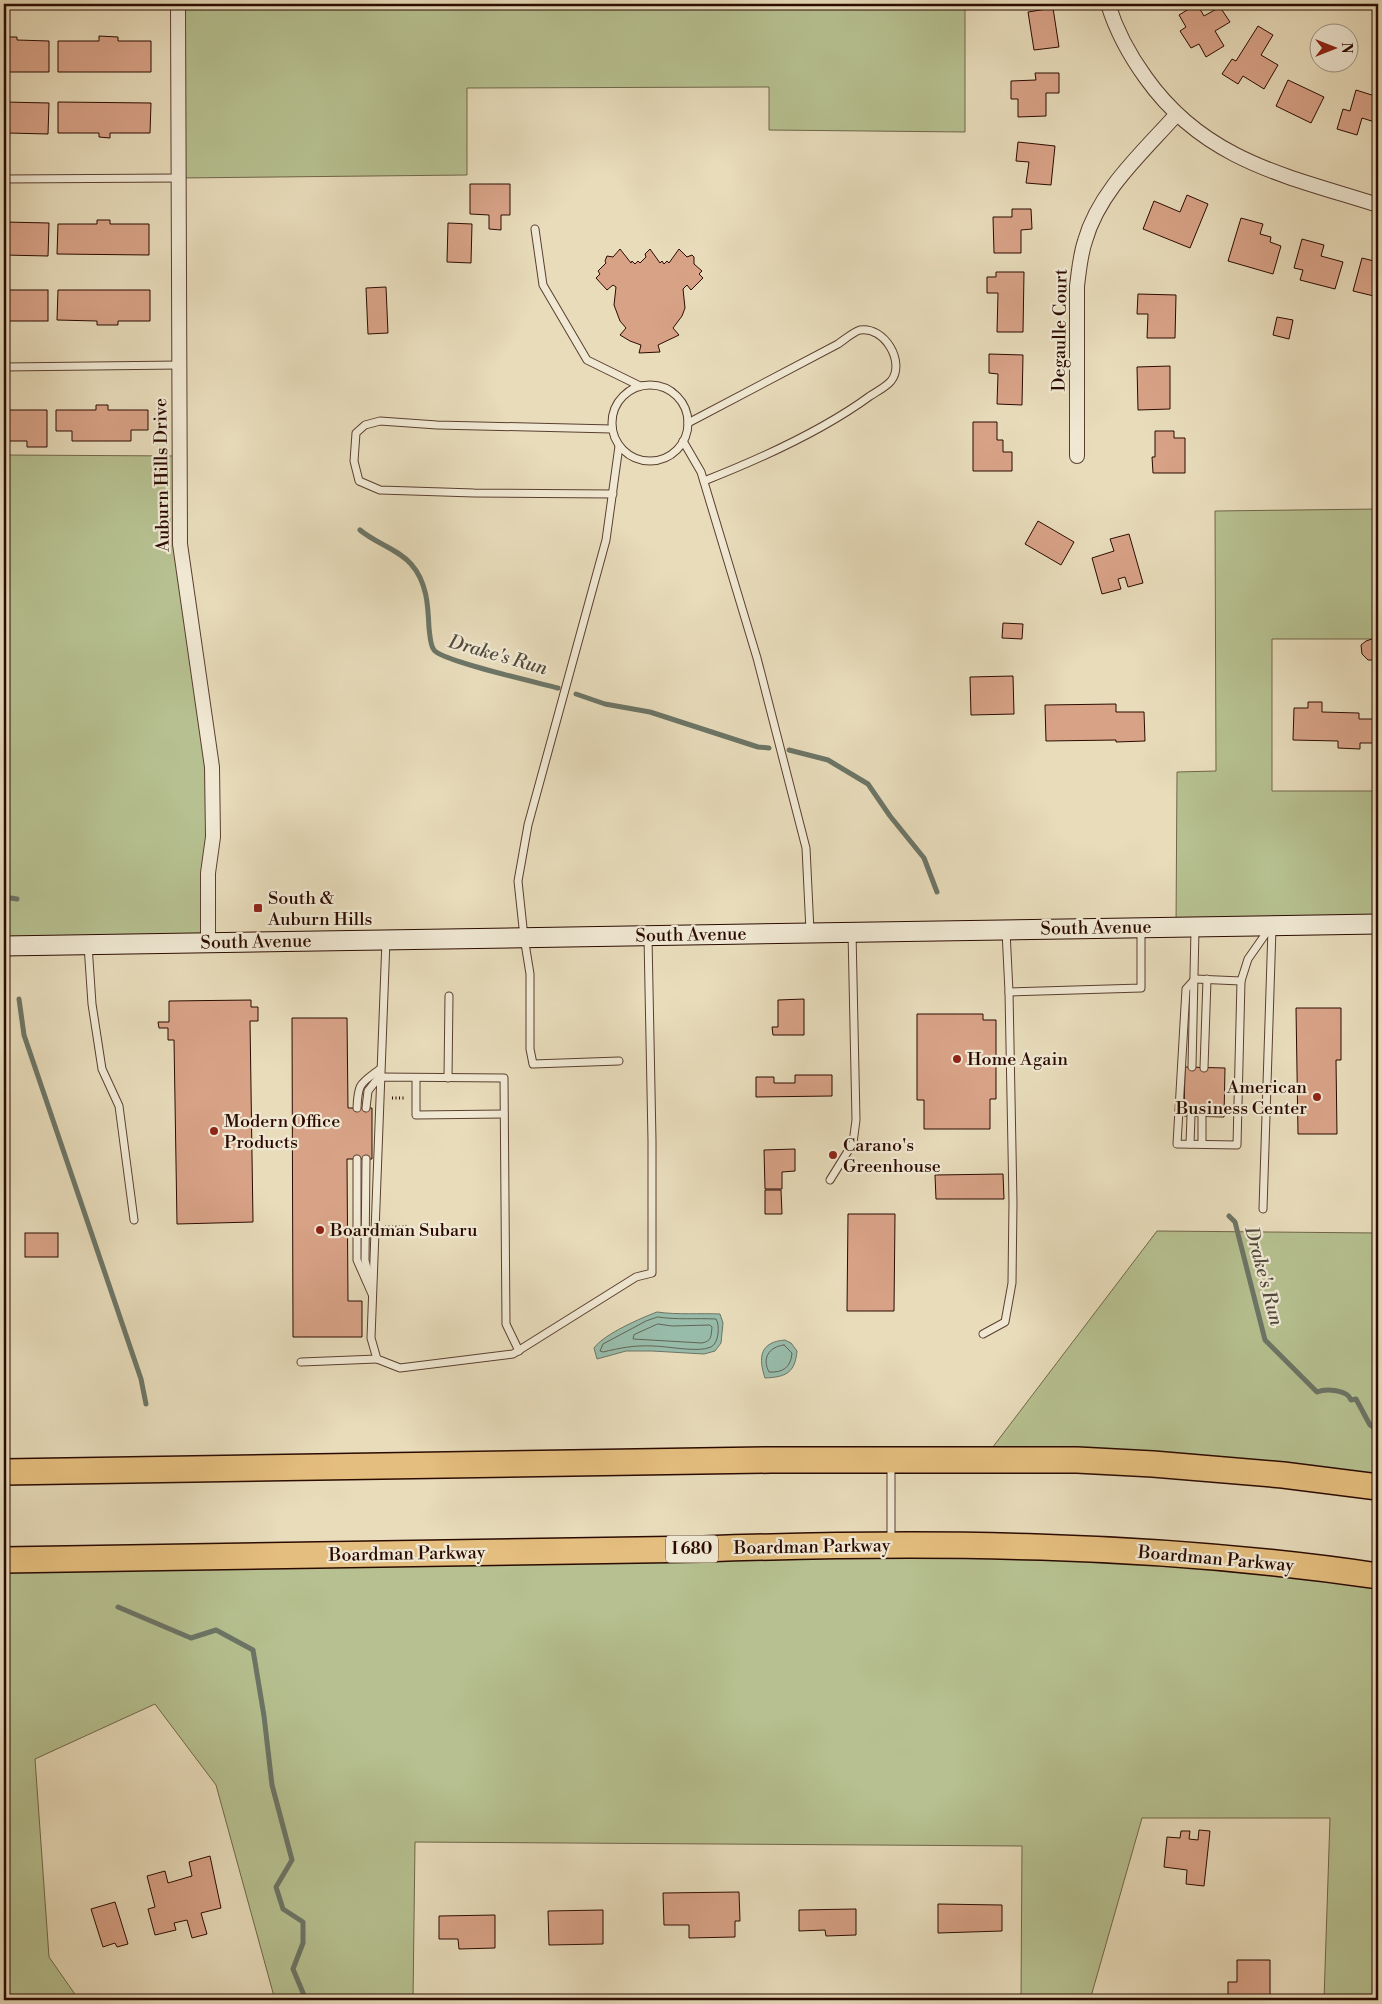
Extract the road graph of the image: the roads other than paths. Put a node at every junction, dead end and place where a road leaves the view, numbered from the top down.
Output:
1 (178, 4) edge
2 (1108, 4) edge
3 (1176, 115) junction
4 (4, 178) edge
5 (179, 178) junction
6 (1378, 205) edge
7 (536, 228) dead end
8 (180, 365) junction
9 (4, 367) edge
10 (640, 386) junction
11 (688, 423) junction
12 (612, 429) junction
13 (683, 441) junction
14 (619, 446) junction
15 (1077, 456) dead end
16 (704, 481) junction
17 (612, 494) junction
18 (1378, 924) edge
19 (1272, 925) junction
20 (1195, 926) junction
21 (1141, 927) junction
22 (1006, 929) junction
23 (852, 932) junction
24 (810, 933) junction
25 (648, 936) junction
26 (524, 938) junction
27 (386, 940) junction
28 (208, 943) junction
29 (88, 945) junction
30 (4, 946) edge
31 (1195, 978) junction
32 (1207, 979) junction
33 (1240, 981) junction
34 (1009, 992) junction
35 (448, 996) dead end
36 (619, 1061) dead end
37 (1192, 1068) dead end
38 (1204, 1068) dead end
39 (380, 1073) junction
40 (416, 1078) junction
41 (448, 1078) junction
42 (357, 1108) dead end
43 (366, 1108) dead end
44 (504, 1114) junction
45 (1191, 1116) dead end
46 (1202, 1116) dead end
47 (1190, 1144) junction
48 (1202, 1144) junction
49 (357, 1159) dead end
50 (366, 1159) dead end
51 (830, 1180) dead end
52 (1263, 1209) dead end
53 (134, 1220) dead end
54 (373, 1296) junction
55 (983, 1334) dead end
56 (519, 1351) junction
57 (376, 1359) junction
58 (301, 1362) dead end
59 (890, 1460) junction
60 (4, 1472) edge
61 (1378, 1487) edge
62 (891, 1546) junction
63 (4, 1560) edge
64 (1378, 1576) edge

1 - 5 street, Auburn Hills Drive
2 - 3 street
3 - 6 street
3 - 15 street, Degaulle Court
4 - 5 lane
5 - 8 street, Auburn Hills Drive
7 - 10 lane
8 - 9 lane
8 - 28 street, Auburn Hills Drive
10 - 11 lane
10 - 12 lane
11 - 13 lane
11 - 16 lane
12 - 14 lane
12 - 17 lane
13 - 14 lane
13 - 16 lane
14 - 17 lane
16 - 24 lane
17 - 26 lane
18 - 19 main road, South Avenue
19 - 20 main road, South Avenue
19 - 33 lane
19 - 52 lane
20 - 21 main road, South Avenue
20 - 31 lane
21 - 22 main road, South Avenue
21 - 34 lane
22 - 23 main road, South Avenue
22 - 34 lane
23 - 24 main road, South Avenue
23 - 51 lane
24 - 25 main road, South Avenue
25 - 26 main road, South Avenue
25 - 56 lane
26 - 27 main road, South Avenue
26 - 36 lane
27 - 28 main road, South Avenue
27 - 39 lane
28 - 29 main road, South Avenue
29 - 30 main road, South Avenue
29 - 53 lane
31 - 32 lane
31 - 37 lane
31 - 47 lane
32 - 33 lane
32 - 38 lane
33 - 48 lane
34 - 55 lane
35 - 41 lane
39 - 40 lane
39 - 42 lane
39 - 43 lane
39 - 54 lane
40 - 41 lane
40 - 44 lane
41 - 44 lane
44 - 56 lane
45 - 47 lane
46 - 48 lane
47 - 48 lane
49 - 54 lane
50 - 54 lane
54 - 57 lane
56 - 57 lane
57 - 58 lane
59 - 60 highway
59 - 61 highway
59 - 62 lane
62 - 63 highway, Boardman Parkway / I 680
62 - 64 highway, Boardman Parkway / I 680

